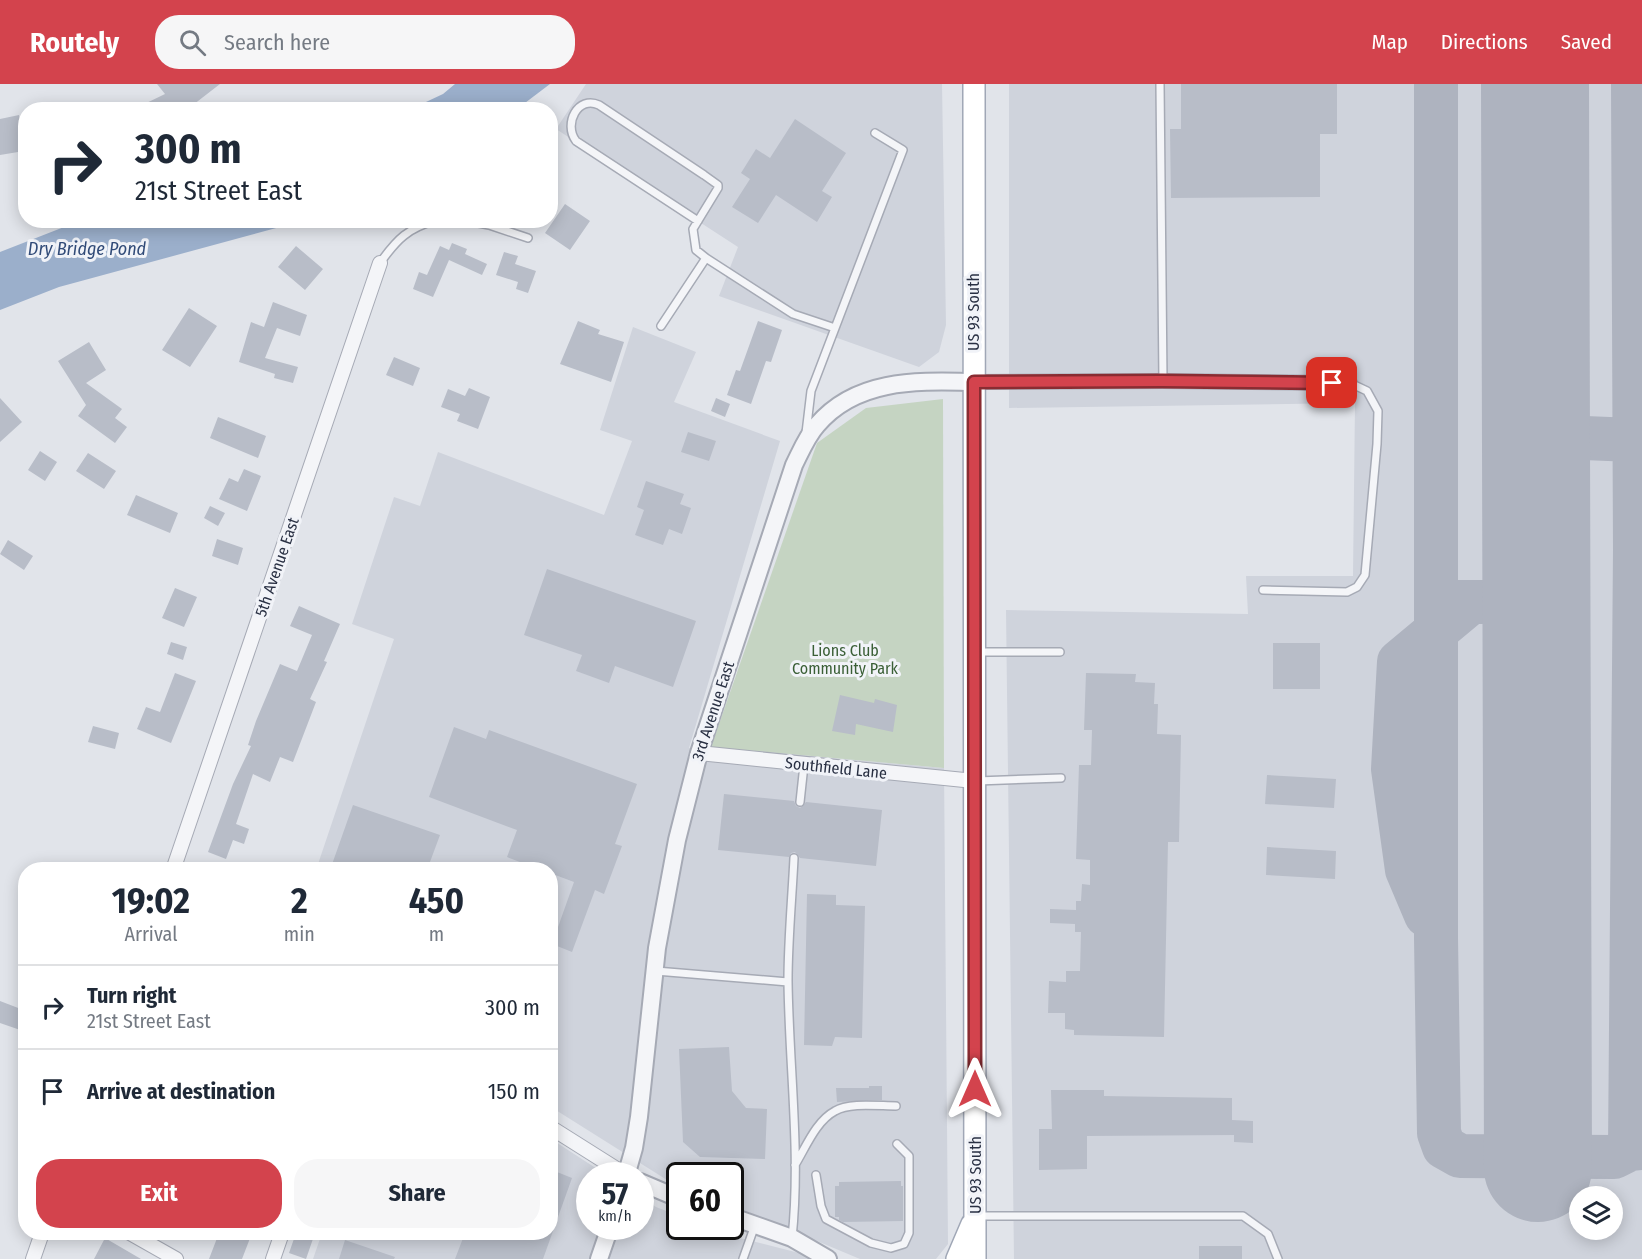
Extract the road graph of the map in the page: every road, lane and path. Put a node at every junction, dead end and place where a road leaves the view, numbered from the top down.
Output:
1 (974, 84) edge
2 (1160, 84) edge
3 (875, 133) dead end
4 (698, 221) junction
5 (414, 228) edge
6 (498, 228) edge
7 (528, 238) dead end
8 (706, 258) junction
9 (380, 263) joint
10 (661, 326) dead end
11 (835, 328) junction
12 (1162, 381) junction
13 (974, 382) junction
14 (1350, 383) joint
15 (806, 441) junction
16 (1263, 590) dead end
17 (974, 652) junction
18 (1060, 652) dead end
19 (699, 753) junction
20 (804, 765) junction
21 (1061, 778) dead end
22 (974, 781) junction
23 (800, 802) dead end
24 (794, 858) dead end
25 (176, 862) edge
26 (654, 971) junction
27 (788, 982) junction
28 (896, 1106) dead end
29 (558, 1131) edge
30 (897, 1144) dead end
31 (606, 1162) edge
32 (632, 1162) edge
33 (795, 1165) junction
34 (816, 1175) dead end
35 (975, 1216) junction
36 (744, 1220) edge
37 (755, 1223) junction
38 (792, 1238) junction
39 (40, 1240) edge
40 (142, 1240) edge
41 (280, 1240) edge
42 (606, 1240) edge
43 (33, 1259) edge
44 (176, 1259) edge
45 (273, 1259) edge
46 (599, 1259) edge
47 (743, 1259) edge
48 (828, 1259) edge
49 (957, 1259) edge
50 (975, 1259) edge
51 (1278, 1259) edge

1 - 13 main road, US 93 South
2 - 12 lane
3 - 11 lane
4 - 4 lane
4 - 8 lane
5 - 9 lane
6 - 7 lane
8 - 10 lane
8 - 11 lane
9 - 25 street, 5th Avenue East
11 - 15 lane
12 - 13 street
12 - 14 street
13 - 15 street, 3rd Avenue East
13 - 17 main road, US 93 South
14 - 16 lane
15 - 19 street, 3rd Avenue East
17 - 18 lane
17 - 22 main road, US 93 South
19 - 20 street, Southfield Lane
19 - 26 street, 3rd Avenue East
20 - 22 street, Southfield Lane
20 - 23 lane
21 - 22 lane
22 - 35 main road, US 93 South
24 - 27 lane
26 - 27 lane
26 - 32 street, 3rd Avenue East
27 - 33 lane
28 - 33 lane
29 - 31 street
30 - 34 lane
33 - 38 lane
35 - 49 main road
35 - 50 main road, US 93 South
35 - 51 lane
36 - 37 street
37 - 38 street
37 - 47 lane
38 - 48 street
39 - 43 street
40 - 44 street
41 - 45 street
42 - 46 street

